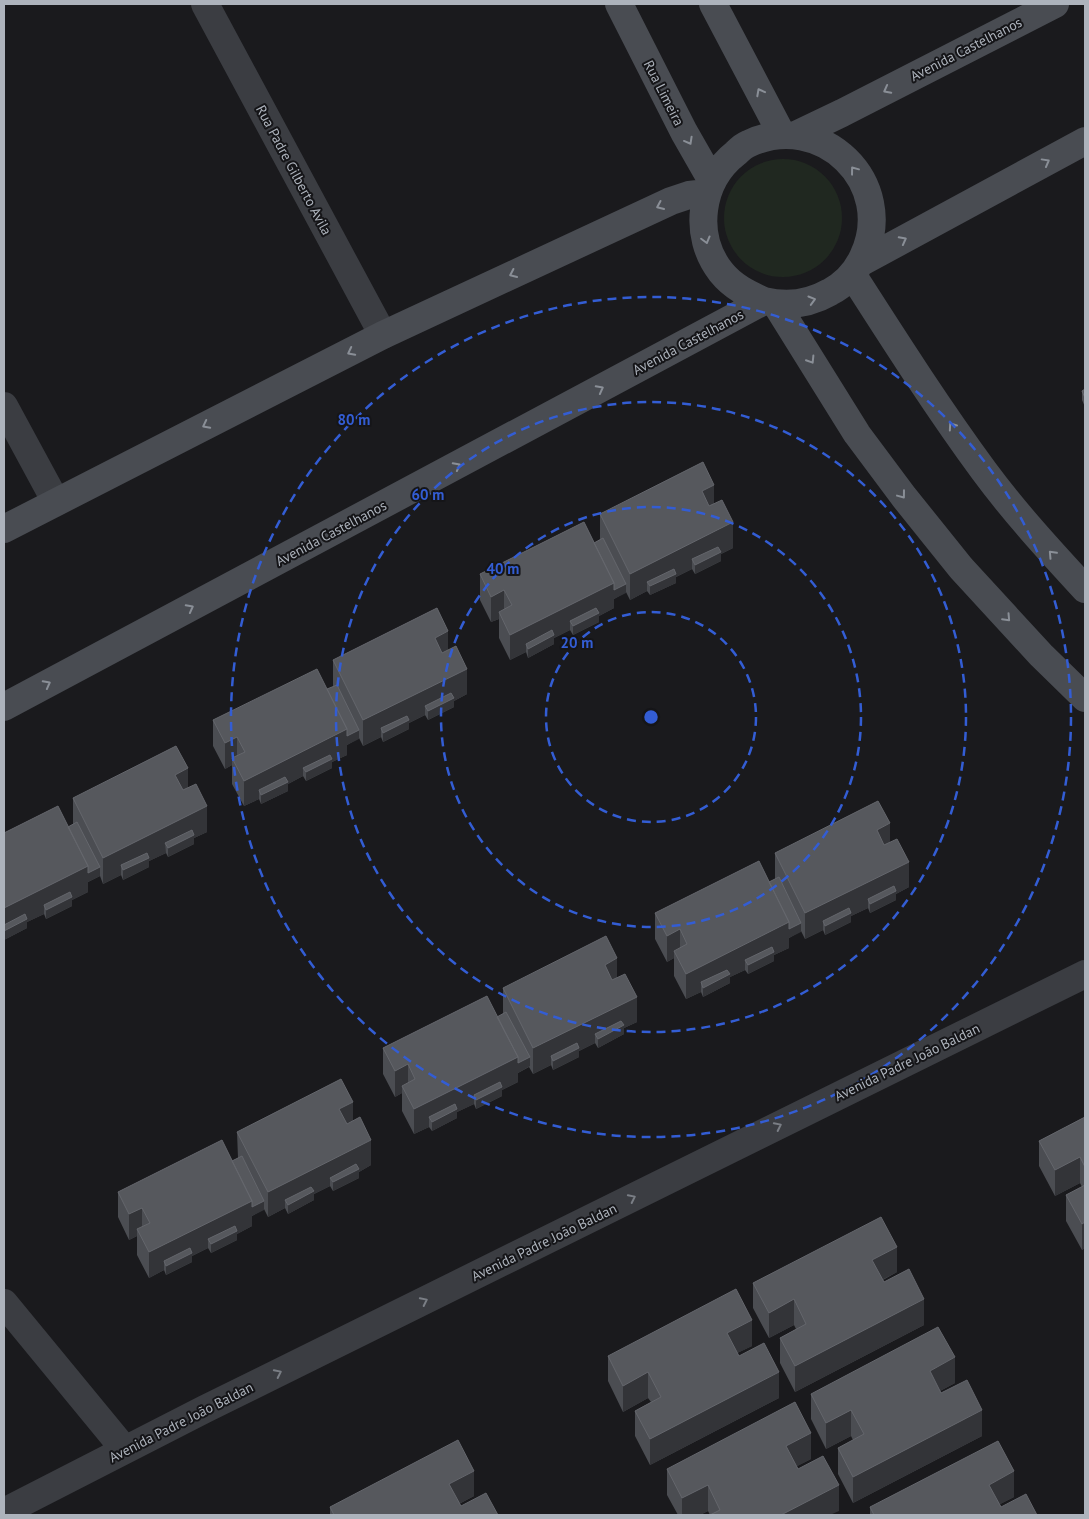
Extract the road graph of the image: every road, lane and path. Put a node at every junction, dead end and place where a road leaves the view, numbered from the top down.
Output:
1 (205, 4) edge
2 (619, 4) edge
3 (713, 4) edge
4 (1055, 4) edge
5 (789, 135) junction
6 (1085, 141) edge
7 (709, 187) junction
8 (856, 268) junction
9 (770, 303) junction
10 (382, 335) junction
11 (4, 406) edge
12 (56, 502) junction
13 (4, 529) edge
14 (1085, 590) edge
15 (1085, 698) edge
16 (4, 707) edge
17 (1085, 974) edge
18 (4, 1303) edge
19 (125, 1450) junction
20 (4, 1512) edge

1 - 10 street, Rua Padre Gilberto Avila
2 -> 7 main road, Rua Limeira
5 -> 3 main road
4 -> 5 main road, Avenida Castelhanos
5 - 7 main road, Avenida Castelhanos
8 -> 5 main road, Avenida Castelhanos
8 -> 6 main road, Avenida Castelhanos
7 -> 9 main road, Avenida Castelhanos
7 -> 10 main road
9 -> 8 main road, Avenida Castelhanos
14 -> 8 main road
9 -> 15 main road
16 -> 9 main road, Avenida Castelhanos
10 -> 12 main road
11 - 12 street
12 - 13 main road
19 -> 17 street, Avenida Padre João Baldan
18 - 19 street
19 - 20 street, Avenida Padre João Baldan

